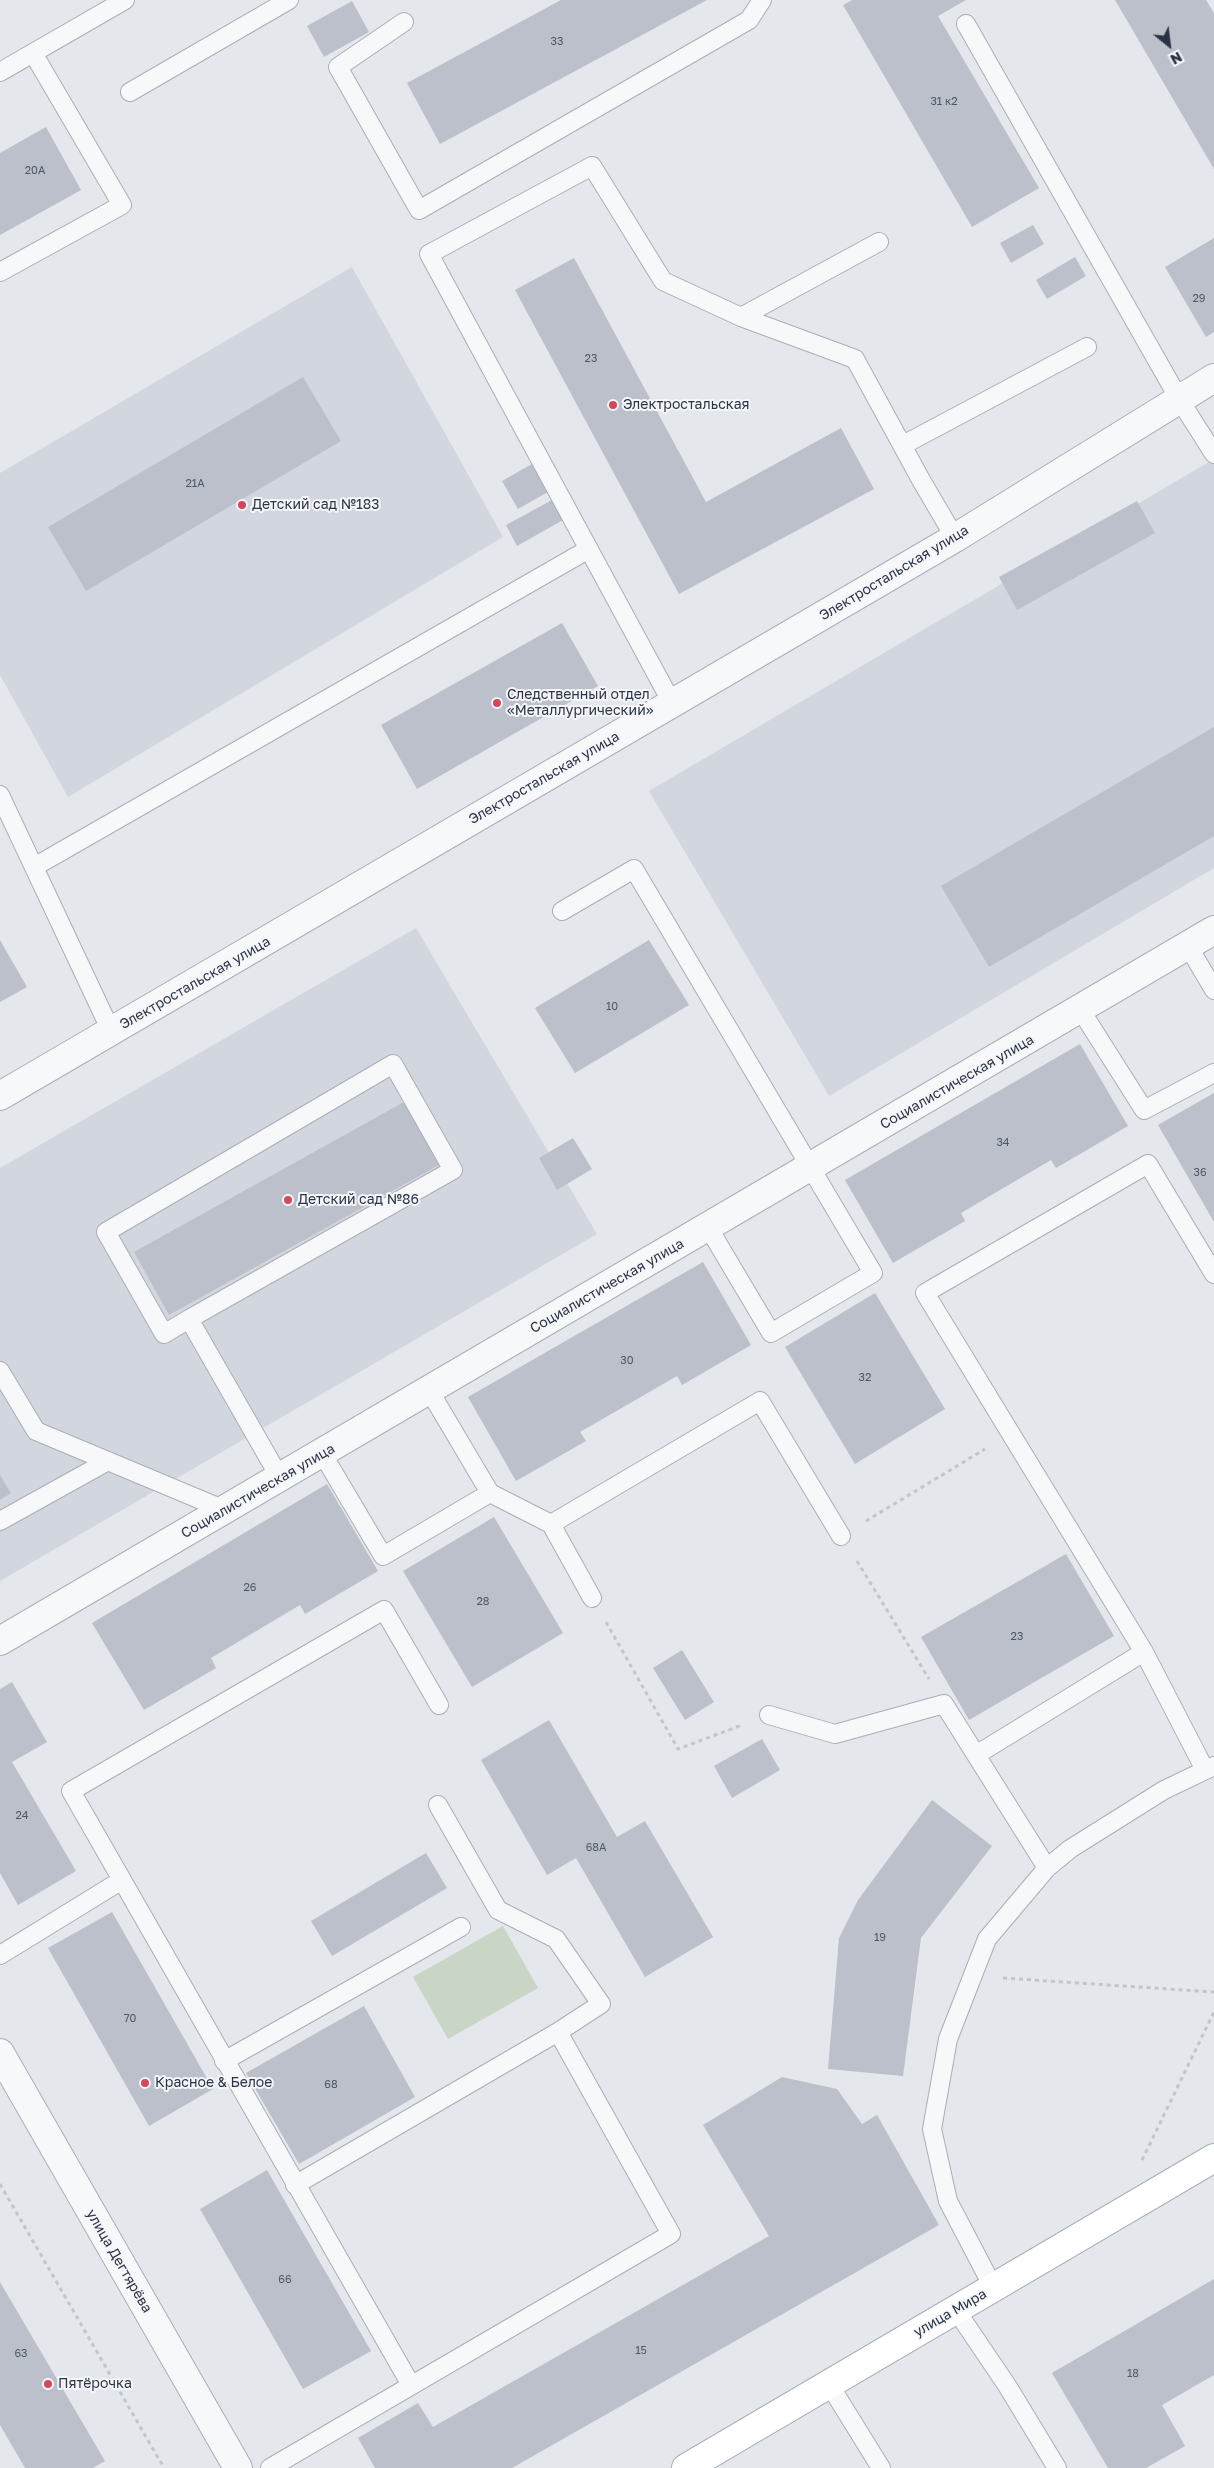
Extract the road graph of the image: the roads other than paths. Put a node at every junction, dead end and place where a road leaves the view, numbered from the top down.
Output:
1 (289, 0) edge
2 (762, 0) edge
3 (118, 2) edge
4 (404, 22) dead end
5 (966, 24) dead end
6 (33, 53) junction
7 (0, 72) edge
8 (130, 92) dead end
9 (879, 242) dead end
10 (0, 272) edge
11 (741, 317) junction
12 (1087, 347) dead end
13 (1214, 378) edge
14 (1179, 399) junction
15 (903, 445) junction
16 (1214, 454) edge
17 (955, 538) junction
18 (589, 549) junction
19 (672, 703) junction
20 (0, 795) edge
21 (34, 867) junction
22 (562, 911) dead end
23 (1214, 930) edge
24 (1188, 946) junction
25 (1214, 990) edge
26 (1080, 1010) junction
27 (111, 1031) junction
28 (1214, 1072) edge
29 (0, 1096) edge
30 (810, 1167) junction
31 (708, 1227) junction
32 (1214, 1274) edge
33 (189, 1319) junction
34 (0, 1371) edge
35 (429, 1390) junction
36 (322, 1453) junction
37 (108, 1461) junction
38 (280, 1478) junction
39 (490, 1493) junction
40 (225, 1510) junction
41 (0, 1521) edge
42 (551, 1524) junction
43 (841, 1536) road end
44 (592, 1598) road end
45 (0, 1641) edge
46 (1144, 1652) junction
47 (439, 1706) dead end
48 (769, 1715) road end
49 (976, 1755) junction
50 (1210, 1768) edge
51 (438, 1805) dead end
52 (1047, 1868) junction
53 (122, 1880) junction
54 (461, 1927) dead end
55 (0, 1955) edge
56 (558, 2032) junction
57 (0, 2053) edge
58 (224, 2061) junction
59 (1214, 2158) edge
60 (295, 2184) junction
61 (993, 2288) junction
62 (956, 2310) junction
63 (829, 2384) junction
64 (411, 2385) junction
65 (238, 2468) edge
66 (270, 2468) edge
67 (686, 2468) edge
68 (881, 2468) edge
69 (1057, 2468) edge

1 - 8 lane
2 - 4 lane
3 - 6 lane
5 - 14 lane
6 - 7 lane
6 - 10 lane
9 - 11 lane
11 - 15 lane
11 - 18 lane
12 - 15 lane
13 - 14 street, Электростальская улица
14 - 16 lane
14 - 17 street, Электростальская улица
15 - 17 lane
17 - 19 street, Электростальская улица
18 - 19 lane
18 - 21 lane
19 - 27 street, Электростальская улица
20 - 21 lane
21 - 27 lane
22 - 30 lane
23 - 24 street, Социалистическая улица
24 - 25 lane
24 - 26 street, Социалистическая улица
26 - 28 lane
26 - 30 street, Социалистическая улица
27 - 29 street, Электростальская улица
30 - 31 street, Социалистическая улица
30 - 31 lane
31 - 35 street, Социалистическая улица
32 - 46 lane
33 - 33 lane
33 - 38 lane
34 - 37 lane
35 - 36 street, Социалистическая улица
35 - 39 lane
36 - 38 street, Социалистическая улица
36 - 39 lane
37 - 40 lane
37 - 41 lane
38 - 40 street, Социалистическая улица
39 - 42 lane
40 - 45 street, Социалистическая улица
42 - 43 lane
42 - 44 lane
46 - 49 lane
46 - 50 lane
47 - 53 lane
48 - 49 lane
49 - 52 lane
50 - 52 lane
51 - 56 lane
52 - 61 lane
53 - 55 lane
53 - 58 lane
54 - 58 lane
56 - 60 lane
56 - 64 lane
57 - 65 street, улица Дегтярёва
58 - 60 lane
59 - 61 main road, улица Мира
60 - 64 lane
61 - 62 main road, улица Мира
62 - 63 main road, улица Мира
62 - 69 lane
63 - 67 main road, улица Мира
63 - 68 lane
64 - 66 lane

